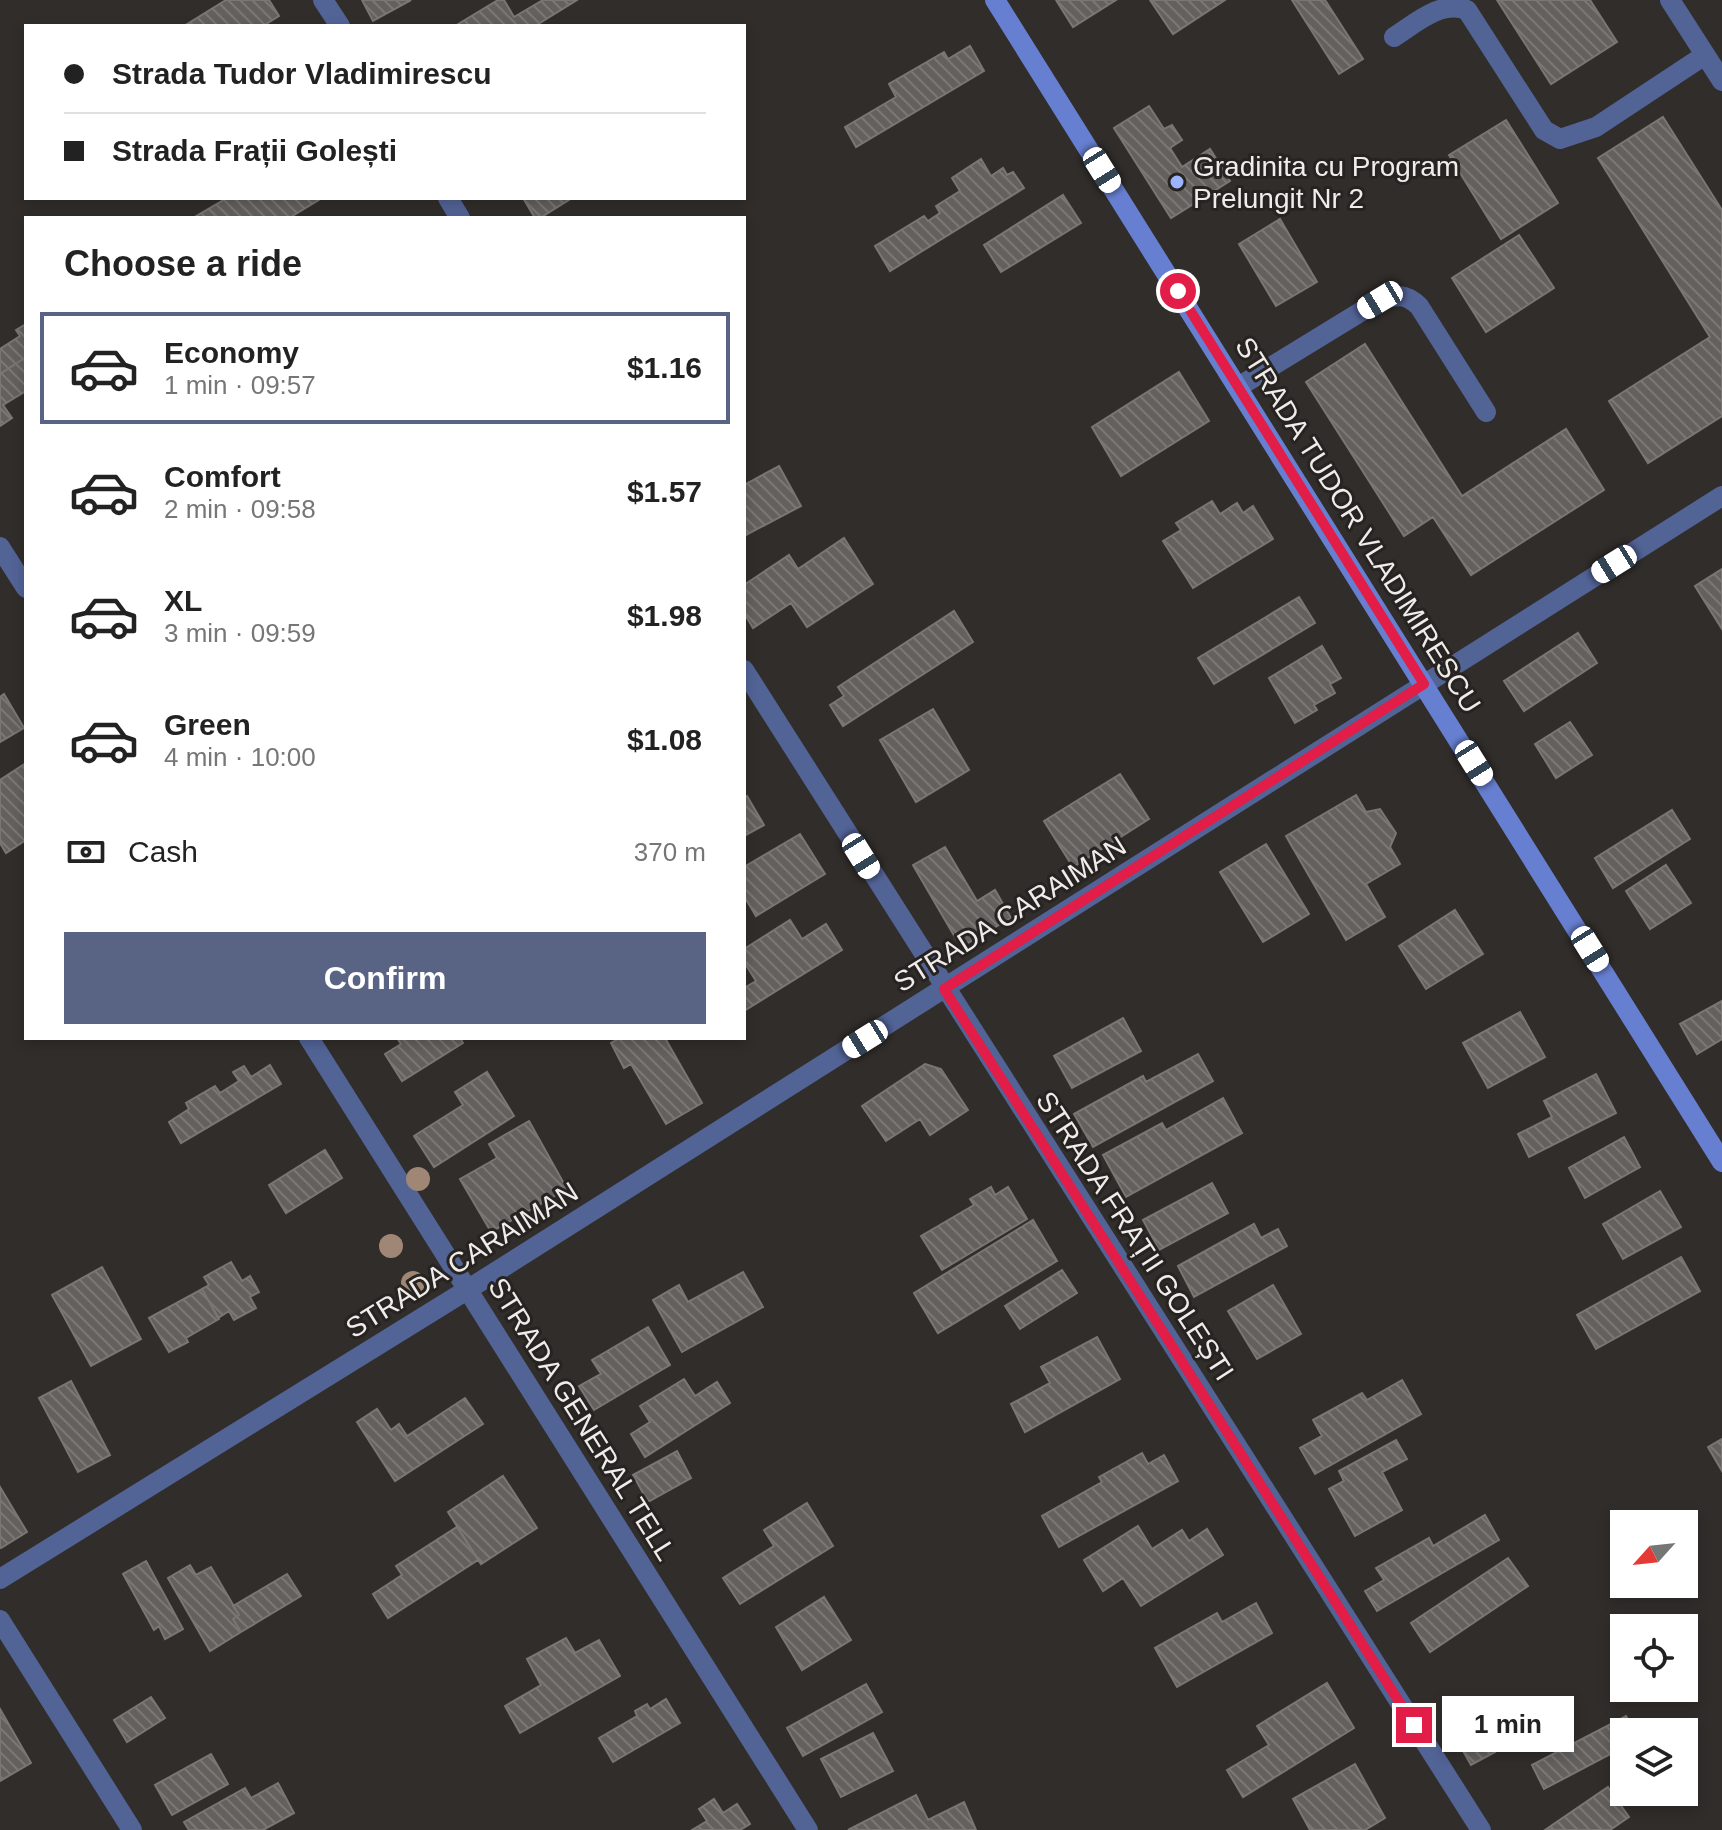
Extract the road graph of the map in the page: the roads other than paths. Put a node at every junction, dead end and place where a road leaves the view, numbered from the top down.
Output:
1 (323, 0) edge
2 (995, 0) edge
3 (1670, 0) edge
4 (339, 24) edge
5 (1394, 37) dead end
6 (1705, 55) junction
7 (1722, 81) edge
8 (1238, 387) junction
9 (1486, 412) dead end
10 (1722, 496) edge
11 (0, 547) edge
12 (24, 585) edge
13 (746, 673) edge
14 (1424, 684) junction
15 (944, 989) junction
16 (310, 1040) edge
17 (1722, 1162) edge
18 (467, 1290) junction
19 (0, 1579) edge
20 (0, 1620) edge
21 (132, 1830) edge
22 (808, 1830) edge
23 (1481, 1830) edge

1 - 4 street
2 - 8 street, STRADA TUDOR VLADIMIRESCU
3 - 6 street
5 - 6 street
6 - 7 street
8 - 9 street
8 - 14 street, STRADA TUDOR VLADIMIRESCU
10 - 14 street, STRADA CARAIMAN
11 - 12 street
13 - 15 street, STRADA FRAȚII GOLEȘTI
14 - 15 street, STRADA CARAIMAN
14 - 17 street, STRADA TUDOR VLADIMIRESCU
15 - 18 street, STRADA CARAIMAN
15 - 23 street, STRADA FRAȚII GOLEȘTI
16 - 18 street, STRADA GENERAL TELL
18 - 19 street, STRADA CARAIMAN
18 - 22 street, STRADA GENERAL TELL
20 - 21 street

